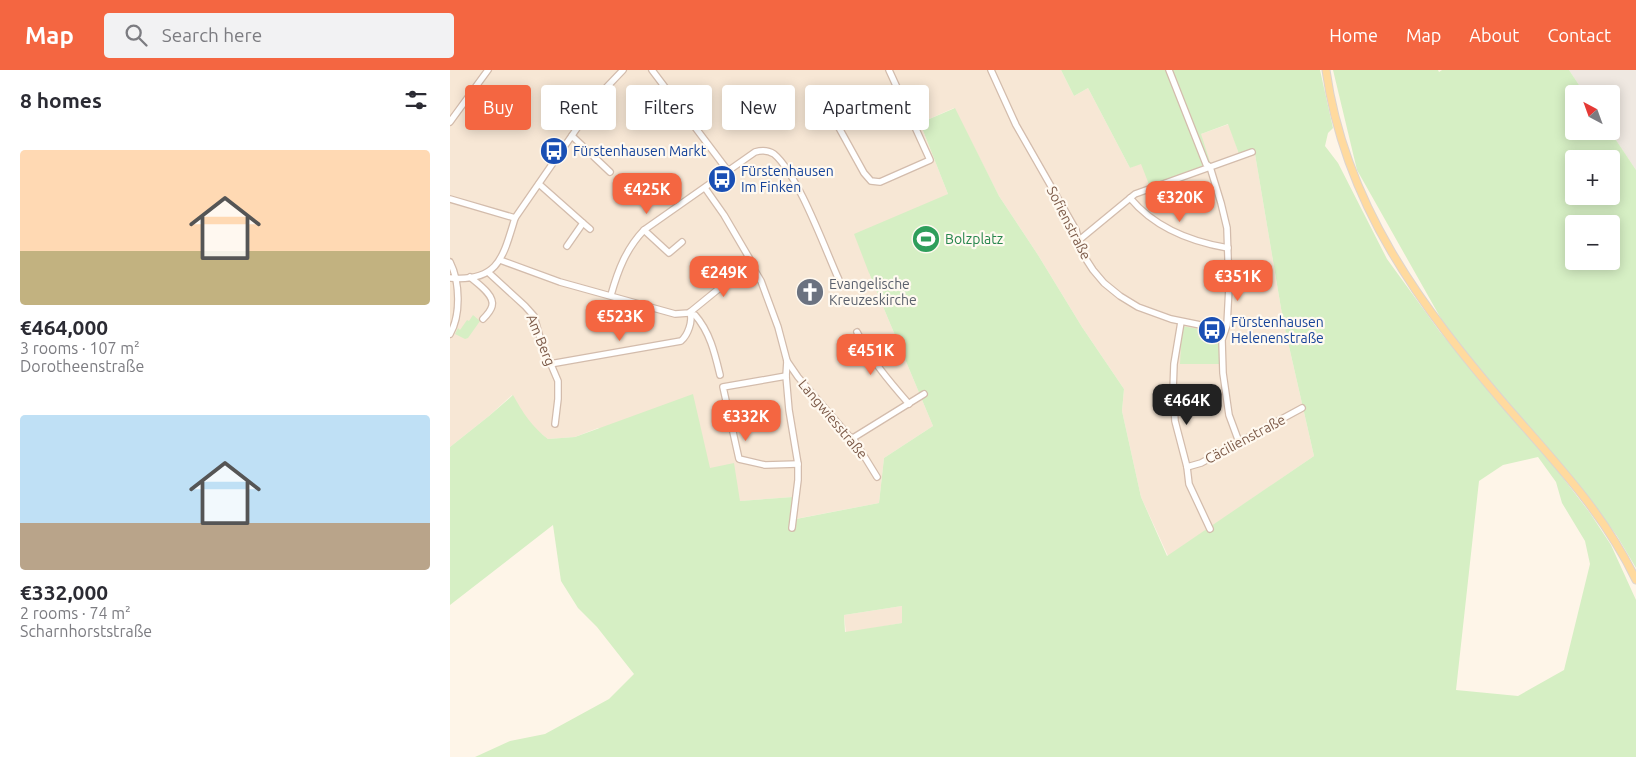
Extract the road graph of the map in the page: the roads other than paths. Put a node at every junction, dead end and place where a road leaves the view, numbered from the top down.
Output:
1 (488, 70) edge
2 (622, 70) edge
3 (652, 70) edge
4 (889, 70) edge
5 (990, 70) edge
6 (1169, 70) edge
7 (1326, 70) edge
8 (896, 85) edge
9 (450, 122) edge
10 (840, 130) edge
11 (916, 130) edge
12 (572, 136) junction
13 (1252, 152) dead end
14 (1210, 168) junction
15 (728, 171) junction
16 (610, 172) dead end
17 (539, 184) junction
18 (705, 188) junction
19 (1130, 198) junction
20 (450, 199) edge
21 (515, 218) junction
22 (583, 223) junction
23 (590, 229) dead end
24 (644, 230) junction
25 (682, 242) dead end
26 (1078, 242) junction
27 (567, 246) dead end
28 (1228, 248) junction
29 (500, 260) junction
30 (450, 262) edge
31 (750, 269) junction
32 (489, 273) junction
33 (470, 277) junction
34 (453, 279) edge
35 (839, 280) dead end
36 (611, 295) junction
37 (691, 313) junction
38 (483, 319) dead end
39 (1181, 322) junction
40 (1225, 330) junction
41 (857, 332) dead end
42 (450, 334) edge
43 (787, 361) junction
44 (550, 364) junction
45 (720, 375) dead end
46 (786, 376) junction
47 (924, 394) dead end
48 (909, 404) junction
49 (1302, 408) dead end
50 (555, 424) dead end
51 (853, 438) junction
52 (1239, 442) junction
53 (798, 464) junction
54 (1187, 467) junction
55 (878, 477) dead end
56 (792, 528) dead end
57 (1210, 529) dead end
58 (1636, 580) edge

1 - 9 street
2 - 12 street
3 - 15 street
4 - 8 street
5 - 26 street, Sofienstraße
6 - 14 street
7 - 58 main road
10 - 11 street
12 - 16 street
12 - 17 street
13 - 14 street
14 - 19 street
14 - 28 street
15 - 18 street
15 - 35 street
17 - 21 street
17 - 22 street
18 - 24 street
18 - 31 street
19 - 26 street
19 - 28 street
20 - 21 street
21 - 29 street
22 - 23 street
22 - 27 street
24 - 25 street
24 - 36 street
26 - 39 street, Sofienstraße
28 - 40 street
29 - 32 street
29 - 36 street
30 - 34 street
31 - 37 street
31 - 43 street
32 - 33 street
32 - 44 street, Am Berg
33 - 34 street
33 - 38 street
34 - 42 street
36 - 37 street
37 - 44 street
37 - 45 street
39 - 40 street, Sofienstraße
39 - 54 street
40 - 52 street
41 - 48 street
43 - 46 street
43 - 51 street, Langwiesstraße
44 - 50 street, Am Berg
46 - 53 street
46 - 53 street
47 - 48 street
48 - 51 street
49 - 52 street, Cäcilienstraße
51 - 55 street, Langwiesstraße
52 - 54 street, Cäcilienstraße
53 - 56 street
54 - 57 street

